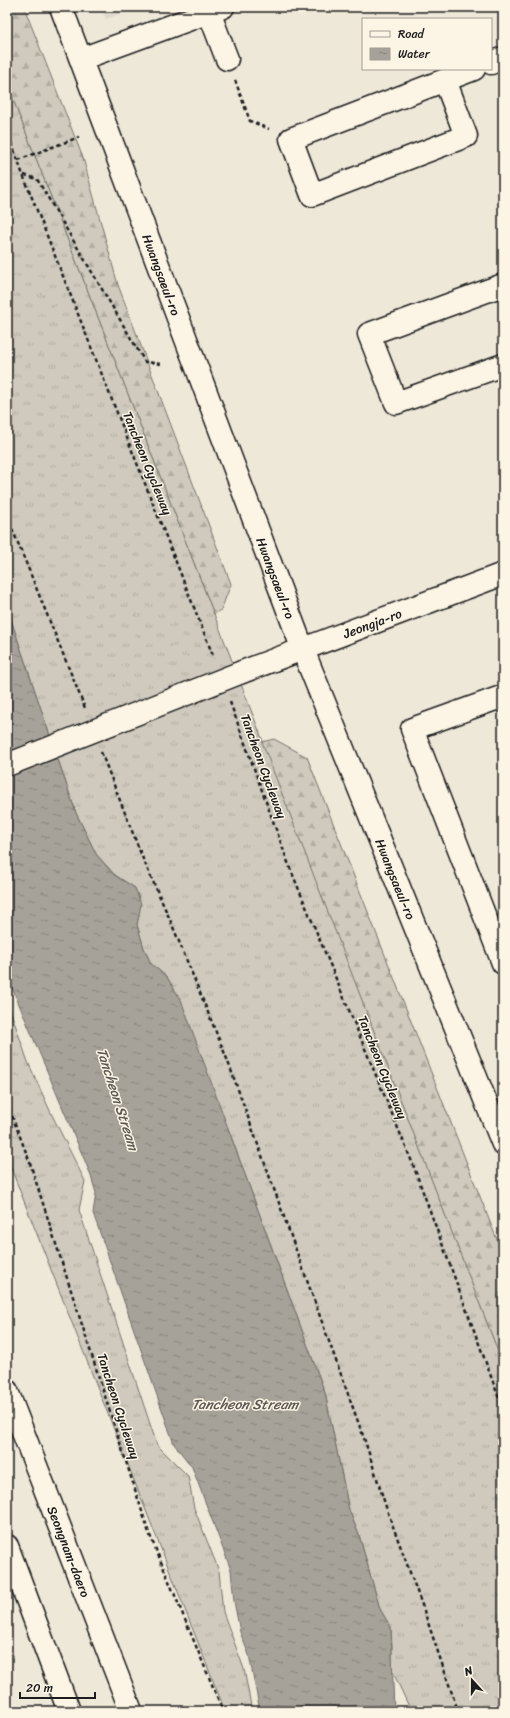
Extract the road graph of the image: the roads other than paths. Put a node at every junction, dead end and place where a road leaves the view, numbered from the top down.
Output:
1 (61, 7) edge
2 (216, 10) edge
3 (503, 58) edge
4 (81, 59) junction
5 (227, 59) road end
6 (492, 62) edge
7 (471, 70) edge
8 (445, 80) junction
9 (503, 284) edge
10 (503, 365) edge
11 (503, 574) edge
12 (303, 650) junction
13 (503, 701) edge
14 (7, 765) edge
15 (503, 963) edge
16 (503, 1144) edge
17 (7, 1391) edge
18 (7, 1546) edge
19 (68, 1711) edge
20 (131, 1711) edge

1 - 4 main road, Hwangsaeul-ro
2 - 4 main road
2 - 5 main road
3 - 6 main road
4 - 12 main road, Hwangsaeul-ro
7 - 8 main road
8 - 8 main road
9 - 10 main road
11 - 12 main road, Jeongja-ro
12 - 14 main road, Jeongja-ro, bridge
12 - 16 main road, Hwangsaeul-ro
13 - 15 main road
17 - 20 main road, Seongnam-daero
18 - 19 main road

